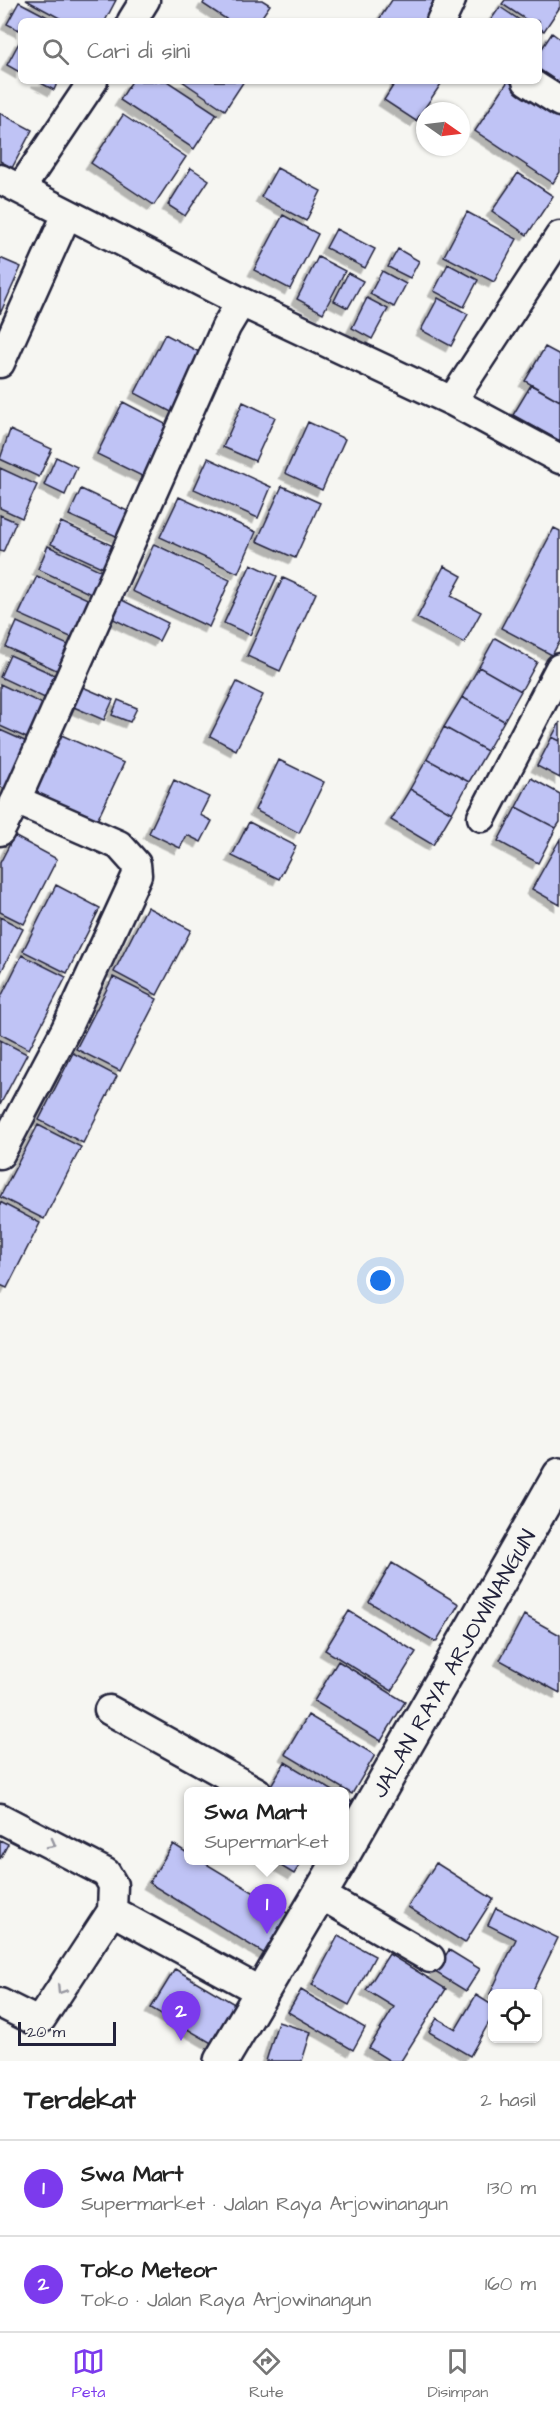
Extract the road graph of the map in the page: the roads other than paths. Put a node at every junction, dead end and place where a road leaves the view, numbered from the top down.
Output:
1 (146, 0) edge
2 (451, 0) edge
3 (134, 18) edge
4 (442, 18) edge
5 (91, 84) edge
6 (532, 84) edge
7 (560, 102) edge
8 (10, 184) edge
9 (67, 214) junction
10 (560, 236) edge
11 (241, 302) junction
12 (0, 363) edge
13 (452, 401) junction
14 (560, 459) edge
15 (560, 668) edge
16 (16, 800) junction
17 (482, 817) dead end
18 (0, 831) edge
19 (0, 1154) edge
20 (560, 1475) edge
21 (109, 1710) dead end
22 (250, 1787) edge
23 (0, 1818) edge
24 (349, 1841) edge
25 (336, 1865) edge
26 (321, 1895) junction
27 (112, 1911) junction
28 (430, 1958) dead end
29 (263, 1992) junction
30 (0, 2003) edge
31 (221, 2061) edge

1 - 3 street
2 - 4 street
5 - 8 street
6 - 7 street
8 - 9 street
9 - 11 street
9 - 12 street
10 - 13 street
11 - 13 street
11 - 16 street
13 - 14 street
15 - 17 street
16 - 18 street
16 - 19 street
20 - 24 main road, JALAN RAYA ARJOWINANGUN
21 - 22 street
23 -> 27 street
25 - 26 main road, JALAN RAYA ARJOWINANGUN
26 - 28 street
26 - 29 main road, JALAN RAYA ARJOWINANGUN
27 - 29 street
27 -> 30 street
29 - 31 main road, JALAN RAYA ARJOWINANGUN

